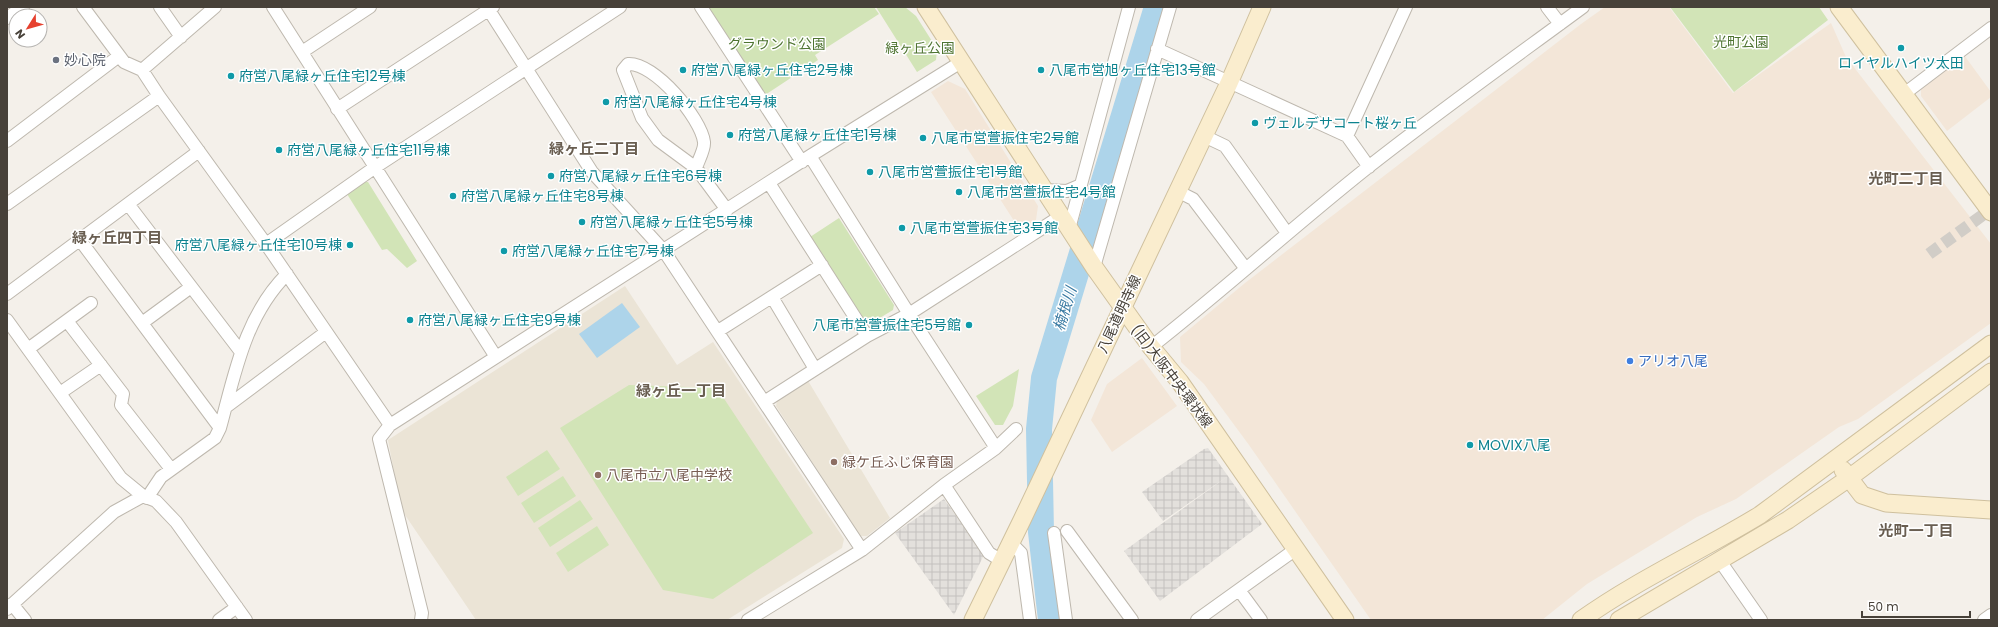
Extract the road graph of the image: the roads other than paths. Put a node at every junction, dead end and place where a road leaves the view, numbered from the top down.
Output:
1 (23, 7) edge
2 (83, 7) edge
3 (160, 7) edge
4 (215, 7) edge
5 (273, 7) edge
6 (370, 7) edge
7 (620, 7) edge
8 (701, 7) edge
9 (926, 7) edge
10 (1129, 7) edge
11 (1170, 7) edge
12 (1262, 7) edge
13 (1406, 7) edge
14 (1547, 7) edge
15 (1583, 7) edge
16 (1839, 7) edge
17 (489, 8) edge
18 (7, 18) edge
19 (1560, 24) junction
20 (1991, 28) edge
21 (181, 36) junction
22 (1157, 49) junction
23 (302, 52) junction
24 (119, 56) junction
25 (961, 62) junction
26 (526, 68) junction
27 (142, 70) junction
28 (1229, 83) junction
29 (1904, 94) junction
30 (159, 96) junction
31 (337, 109) junction
32 (1204, 136) junction
33 (1347, 136) junction
34 (7, 140) edge
35 (199, 151) junction
36 (806, 159) junction
37 (1369, 167) junction
38 (374, 168) junction
39 (696, 168) junction
40 (769, 183) junction
41 (1081, 185) junction
42 (1044, 190) junction
43 (1177, 192) junction
44 (7, 204) edge
45 (128, 204) junction
46 (727, 210) junction
47 (1991, 212) edge
48 (1065, 222) junction
49 (1287, 233) junction
50 (80, 240) junction
51 (266, 244) junction
52 (664, 251) junction
53 (822, 265) junction
54 (1094, 268) junction
55 (1246, 268) junction
56 (287, 274) junction
57 (191, 287) junction
58 (7, 294) edge
59 (772, 297) junction
60 (91, 303) dead end
61 (1122, 308) junction
62 (909, 314) junction
63 (7, 320) edge
64 (67, 321) junction
65 (142, 323) junction
66 (718, 331) junction
67 (326, 332) junction
68 (867, 336) junction
69 (1991, 344) edge
70 (1151, 347) junction
71 (28, 349) junction
72 (241, 352) junction
73 (496, 357) junction
74 (101, 365) junction
75 (815, 369) junction
76 (1991, 372) edge
77 (60, 394) junction
78 (764, 402) junction
79 (226, 407) junction
80 (390, 425) junction
81 (220, 428) junction
82 (1016, 429) dead end
83 (996, 448) junction
84 (1836, 460) junction
85 (171, 469) junction
86 (1850, 478) junction
87 (944, 485) junction
88 (145, 497) junction
89 (1991, 510) edge
90 (1067, 531) dead end
91 (1054, 533) dead end
92 (1011, 543) junction
93 (862, 550) junction
94 (1296, 550) junction
95 (1002, 560) junction
96 (1720, 561) junction
97 (1239, 590) junction
98 (10, 607) edge
99 (237, 607) junction
100 (1991, 615) edge
101 (25, 620) edge
102 (219, 620) edge
103 (246, 620) edge
104 (421, 620) edge
105 (748, 620) edge
106 (973, 620) edge
107 (1030, 620) edge
108 (1066, 620) edge
109 (1132, 620) edge
110 (1197, 620) edge
111 (1261, 620) edge
112 (1346, 620) edge
113 (1581, 620) edge
114 (1619, 620) edge
115 (1761, 620) edge
116 (1984, 620) edge

1 - 18 street
2 - 24 street
3 - 21 street
4 - 21 street
5 - 23 street
6 - 23 street
7 - 26 street
8 - 36 street
9 - 25 street, (旧)大阪中央環状線
10 - 41 street
11 - 22 street
12 - 28 street, 八尾道明寺線
13 - 33 street
14 - 19 street
15 - 19 street
16 - 29 street
17 - 26 street
17 - 31 street
19 - 37 street
20 - 29 street
21 - 27 street
22 - 28 street
22 - 54 street
23 - 31 street
24 - 27 street
24 - 34 street
25 - 36 street
25 - 42 street, (旧)大阪中央環状線
26 - 38 street
26 - 52 street
27 - 30 street
28 - 32 street, 八尾道明寺線
28 - 33 street
29 - 47 street
30 - 35 street
30 - 44 street
31 - 38 street
32 - 43 street, 八尾道明寺線
32 - 49 street
33 - 37 street
35 - 45 street
35 - 51 street
36 - 40 street
36 - 62 street
37 - 49 street
38 - 51 street
38 - 73 street
39 - 39 street
39 - 46 street
40 - 46 street
40 - 53 street
41 - 42 street
41 - 48 street
42 - 48 street, (旧)大阪中央環状線
43 - 55 street
43 - 61 street, 八尾道明寺線
45 - 50 street
45 - 57 street
46 - 52 street
48 - 54 street, (旧)大阪中央環状線
48 - 62 street
49 - 55 street
50 - 58 street
50 - 65 street
51 - 56 street
52 - 66 street
52 - 73 street
53 - 59 street
53 - 68 street
54 - 61 street, (旧)大阪中央環状線
55 - 70 street
56 - 67 street
56 - 72 street
57 - 65 street
57 - 72 street
59 - 66 street
59 - 75 street
60 - 64 street
61 - 70 street, (旧)大阪中央環状線
61 - 92 street, 八尾道明寺線
62 - 68 street
62 - 83 street
63 - 71 street
64 - 71 street
64 - 74 street
65 - 81 street
66 - 78 street
67 - 79 street
67 - 80 street
68 - 75 street
69 - 84 street
70 - 94 street, (旧)大阪中央環状線
71 - 77 street
72 - 79 street
73 - 80 street
74 - 77 street
74 - 85 street
75 - 78 street
76 - 86 street
77 - 88 street
78 - 93 street
79 - 81 street
80 - 104 street
81 - 85 street
82 - 83 street
83 - 87 street
84 - 86 street
84 - 113 street
85 - 88 street
86 - 89 street
86 - 96 street
87 - 93 street
87 - 95 street
88 - 98 street
88 - 99 street
90 - 109 street
91 - 108 street
92 - 95 street, 八尾道明寺線
92 - 107 street
93 - 105 street
94 - 97 street
94 - 112 street, (旧)大阪中央環状線
95 - 106 street, 八尾道明寺線
96 - 114 street
96 - 115 street
97 - 110 street
97 - 111 street
98 - 101 street
99 - 102 street
99 - 103 street
100 - 116 street

